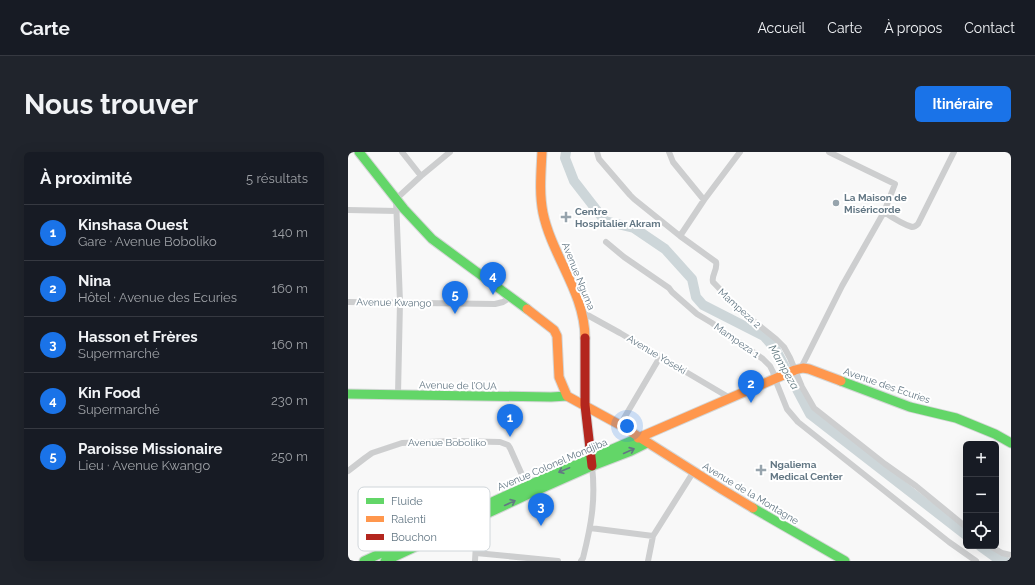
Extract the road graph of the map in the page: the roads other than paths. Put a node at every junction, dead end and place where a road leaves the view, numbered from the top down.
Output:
1 (359, 152) edge
2 (402, 152) edge
3 (450, 152) edge
4 (542, 152) edge
5 (597, 152) edge
6 (669, 152) edge
7 (740, 152) edge
8 (828, 152) edge
9 (954, 152) edge
10 (421, 176) junction
11 (396, 199) junction
12 (704, 200) junction
13 (348, 210) edge
14 (396, 211) junction
15 (884, 212) junction
16 (680, 236) junction
17 (606, 242) dead end
18 (511, 297) junction
19 (348, 302) edge
20 (400, 302) junction
21 (582, 312) junction
22 (660, 357) junction
23 (796, 370) junction
24 (777, 378) junction
25 (348, 394) edge
26 (398, 394) junction
27 (567, 396) junction
28 (730, 398) junction
29 (585, 405) junction
30 (620, 425) junction
31 (664, 426) junction
32 (638, 438) junction
33 (647, 443) junction
34 (1011, 443) edge
35 (592, 462) junction
36 (348, 471) edge
37 (694, 472) junction
38 (527, 486) junction
39 (490, 506) edge
40 (490, 507) edge
41 (963, 525) edge
42 (590, 528) junction
43 (653, 536) junction
44 (995, 549) edge
45 (388, 551) edge
46 (404, 551) edge
47 (476, 553) joint
48 (1011, 555) edge
49 (364, 561) edge
50 (385, 561) edge
51 (475, 561) edge
52 (558, 561) edge
53 (581, 561) edge
54 (648, 561) edge
55 (845, 561) edge
56 (976, 561) edge

1 - 11 main road
2 - 10 street
3 - 10 street
4 - 21 main road, Avenue Nguma
5 - 16 street, Mampeza 2
6 - 12 street
7 - 12 street
8 - 15 street
9 - 15 street
10 - 11 street
11 - 14 street
11 - 18 main road
12 - 16 street
13 - 14 street
14 - 20 street
15 - 23 street
16 - 23 street, Mampeza 2
17 - 24 street, Mampeza 1
18 - 20 street, Avenue Kwango
18 - 27 main road
19 - 20 street, Avenue Kwango
20 - 26 street
21 - 22 street, Avenue Yoseki
21 - 29 main road, Avenue Nguma
22 - 28 street, Avenue Yoseki
22 - 30 street
23 - 24 main road
23 - 34 main road, Avenue des Ecuries
23 - 41 street, Mampeza 2
24 - 28 main road
24 - 56 street, Mampeza 1
25 - 26 main road, Avenue de l’OUA
26 - 27 main road, Avenue de l’OUA
27 - 29 main road, Avenue de la Montagne
28 - 31 main road
29 - 30 main road, Avenue de la Montagne
29 - 35 main road, Avenue Nguma
30 - 32 main road, Avenue de la Montagne
31 - 32 main road
31 - 33 main road
32 - 33 main road, Avenue de la Montagne
32 - 35 main road, Avenue Colonel Mondjiba
35 -> 33 main road, Avenue Colonel Mondjiba
33 - 37 main road, Avenue de la Montagne
35 -> 38 main road, Avenue Colonel Mondjiba
40 -> 35 main road, Avenue Colonel Mondjiba
35 - 42 street
36 - 38 street, Avenue Boboliko
37 - 43 street
37 - 55 main road, Avenue de la Montagne
38 - 39 main road, Avenue Colonel Mondjiba
42 - 43 street
42 - 53 street
43 - 54 street
44 - 48 street
45 - 49 main road, Avenue Colonel Mondjiba
46 - 50 main road, Avenue Colonel Mondjiba
47 - 51 street
47 - 52 street

